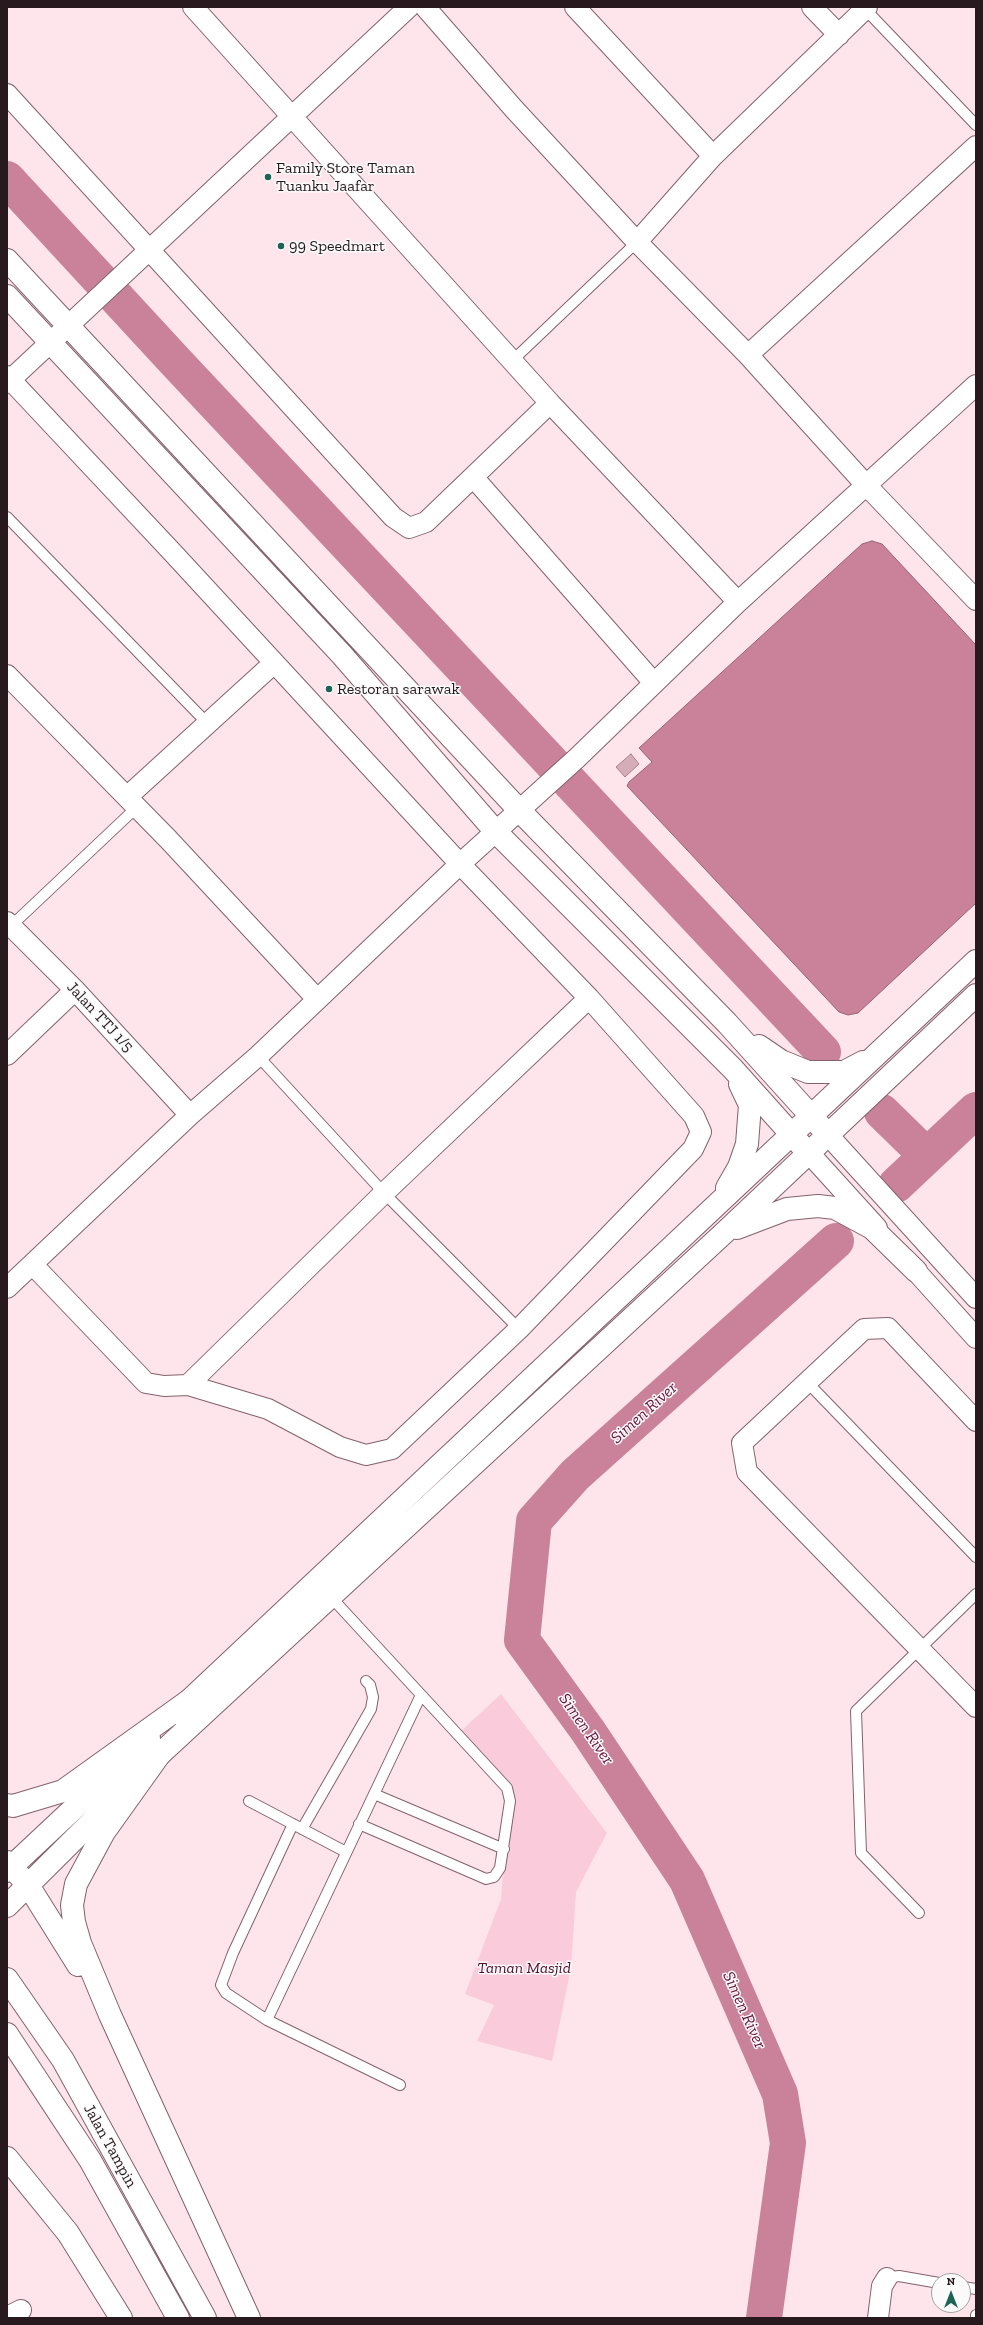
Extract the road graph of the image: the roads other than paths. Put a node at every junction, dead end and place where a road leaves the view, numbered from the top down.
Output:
1 (194, 7) edge
2 (409, 7) edge
3 (425, 7) edge
4 (575, 7) edge
5 (812, 7) edge
6 (866, 8) edge
7 (839, 35) junction
8 (7, 94) edge
9 (292, 117) junction
10 (976, 124) edge
11 (976, 146) edge
12 (713, 156) junction
13 (637, 242) junction
14 (144, 256) junction
15 (7, 260) edge
16 (7, 296) edge
17 (69, 326) junction
18 (51, 343) junction
19 (748, 355) junction
20 (512, 361) junction
21 (8, 380) edge
22 (976, 385) edge
23 (550, 403) junction
24 (474, 478) junction
25 (866, 485) junction
26 (7, 517) edge
27 (976, 600) edge
28 (738, 602) junction
29 (274, 663) junction
30 (7, 675) edge
31 (654, 682) junction
32 (207, 723) junction
33 (132, 802) junction
34 (519, 810) junction
35 (496, 832) junction
36 (460, 864) junction
37 (9, 924) edge
38 (976, 961) edge
39 (75, 990) junction
40 (976, 995) edge
41 (589, 998) junction
42 (317, 999) junction
43 (727, 1023) junction
44 (878, 1054) junction
45 (7, 1055) edge
46 (258, 1056) junction
47 (733, 1069) junction
48 (190, 1115) junction
49 (812, 1116) junction
50 (792, 1135) junction
51 (828, 1135) junction
52 (809, 1153) junction
53 (384, 1193) junction
54 (715, 1208) junction
55 (724, 1233) junction
56 (33, 1265) junction
57 (916, 1271) junction
58 (7, 1288) edge
59 (976, 1298) edge
60 (519, 1330) junction
61 (976, 1338) edge
62 (808, 1382) junction
63 (188, 1385) junction
64 (976, 1421) edge
65 (430, 1475) junction
66 (445, 1491) junction
67 (976, 1557) edge
68 (318, 1580) junction
69 (976, 1594) edge
70 (331, 1597) junction
71 (920, 1649) junction
72 (366, 1681) dead end
73 (421, 1696) junction
74 (190, 1700) junction
75 (976, 1707) edge
76 (159, 1755) junction
77 (374, 1794) junction
78 (249, 1801) dead end
79 (7, 1805) edge
80 (293, 1824) junction
81 (359, 1824) junction
82 (302, 1829) junction
83 (504, 1849) junction
84 (346, 1852) junction
85 (9, 1866) edge
86 (28, 1885) junction
87 (7, 1906) edge
88 (919, 1913) dead end
89 (7, 1980) edge
90 (110, 2015) junction
91 (267, 2020) junction
92 (7, 2034) edge
93 (400, 2085) dead end
94 (7, 2158) edge
95 (887, 2278) joint
96 (931, 2282) edge
97 (121, 2318) edge
98 (178, 2318) edge
99 (205, 2318) edge
100 (249, 2318) edge
101 (878, 2318) edge

1 - 9 street
2 - 9 street
3 - 13 street
4 - 12 street
5 - 7 street
6 - 7 street
6 - 10 lane
7 - 12 street
8 - 14 street
9 - 14 street
9 - 20 street
11 - 19 street
12 - 13 street
13 - 19 street
13 - 20 lane
14 - 17 street
14 - 24 street
15 - 17 main road
16 - 18 main road
17 - 18 street
17 - 34 main road
18 - 21 street
18 - 35 main road
19 - 25 street
20 - 23 street
21 - 29 street
22 - 25 street
23 - 24 street
23 - 28 street
24 - 31 street
25 - 27 street
25 - 28 street
26 - 32 lane
28 - 31 street
29 - 32 street
29 - 36 street
30 - 33 street
31 - 34 street
32 - 33 street
33 - 37 lane
33 - 42 street
34 - 35 street
34 - 43 main road
35 - 36 street
35 - 47 main road
36 - 41 street
36 - 42 street
37 - 39 street, Jalan TTJ 1/5
38 - 44 main road
39 - 45 street
39 - 48 street, Jalan TTJ 1/5
40 - 51 main road
41 - 53 street
41 - 60 street
42 - 46 street
43 - 44 main road
43 - 49 main road
44 - 49 main road
46 - 48 street
46 - 53 lane
47 - 50 main road
47 - 54 main road
48 - 56 street
49 - 50 main road
49 - 51 main road
50 - 52 main road
50 - 54 main road
51 - 52 main road
51 - 59 street
52 - 55 main road
52 - 57 street
53 - 60 lane
53 - 63 street
54 - 65 main road
55 - 57 main road
55 - 66 main road
56 - 58 street
56 - 63 street
57 - 61 street
60 - 63 street
62 - 64 street
62 - 67 lane
62 - 71 street
65 - 66 main road
65 - 68 main road
66 - 70 main road
68 - 70 lane
68 - 74 main road
69 - 71 lane
70 - 73 lane
70 - 76 main road
71 - 75 street
71 - 88 lane
72 - 82 lane
73 - 77 lane
73 - 83 lane
74 - 79 main road
74 - 85 main road
76 - 86 main road
76 - 90 main road
77 - 81 lane
77 - 83 lane
78 - 80 lane
80 - 82 lane
80 - 91 lane
81 - 83 lane
81 - 84 lane
82 - 84 lane
84 - 91 lane
85 - 86 main road
86 - 87 main road
86 - 90 main road
89 - 99 main road, Jalan Tampin
90 - 100 main road
91 - 93 lane
92 - 98 main road, Jalan Tampin
94 - 97 main road
95 - 96 lane
95 - 101 street

